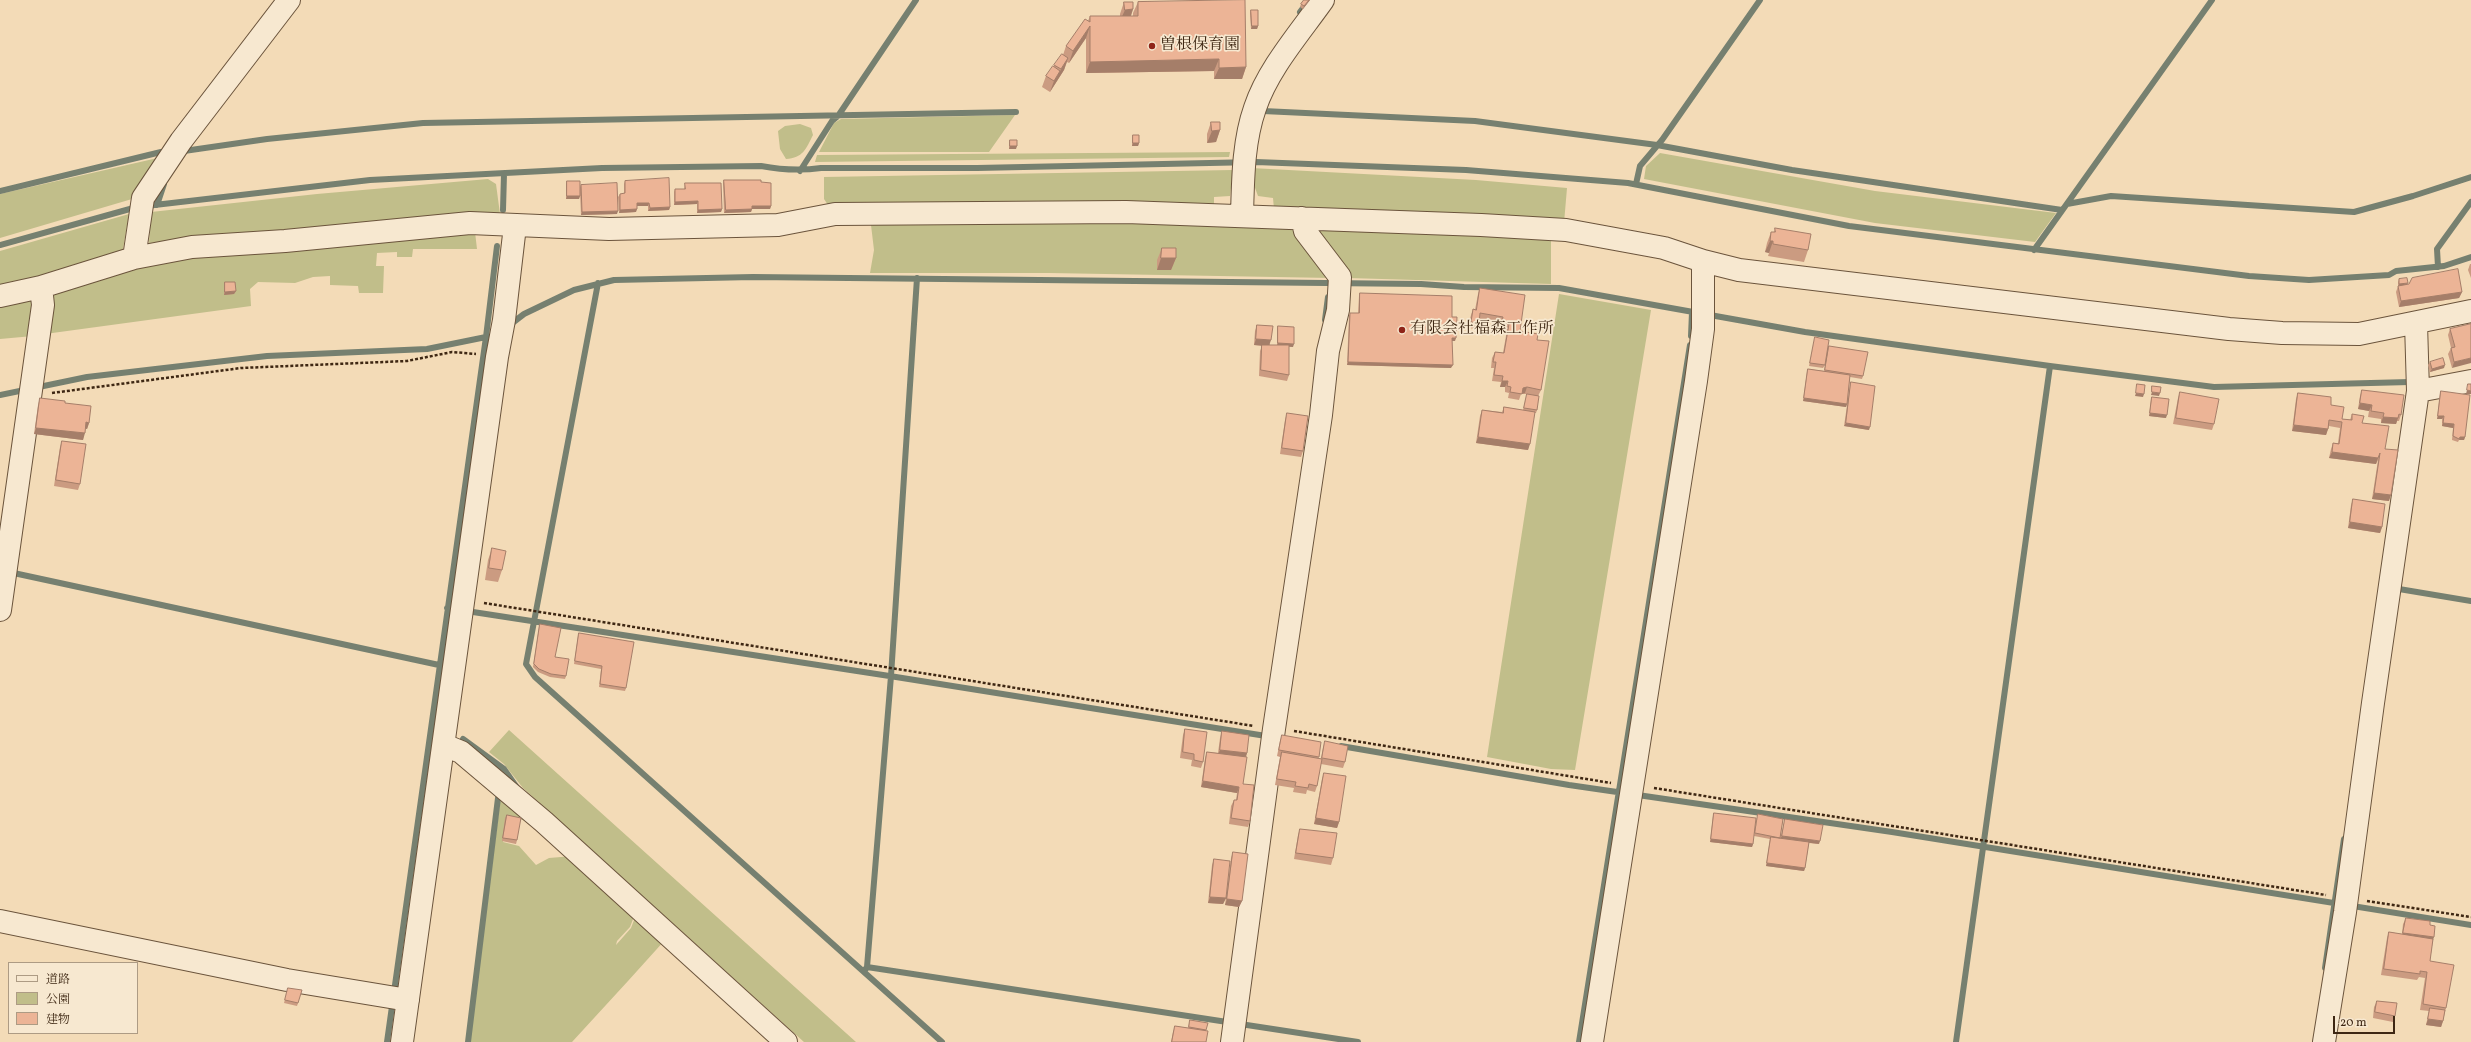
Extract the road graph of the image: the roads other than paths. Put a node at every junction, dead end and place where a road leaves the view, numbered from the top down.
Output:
1 (289, 0) edge
2 (1323, 0) edge
3 (1242, 216) junction
4 (1302, 218) junction
5 (515, 226) junction
6 (134, 258) junction
7 (1703, 261) junction
8 (41, 287) junction
9 (0, 296) edge
10 (2471, 311) edge
11 (2416, 324) junction
12 (2471, 381) edge
13 (2418, 391) junction
14 (0, 610) edge
15 (444, 745) junction
16 (0, 921) edge
17 (397, 998) junction
18 (1234, 1030) edge
19 (402, 1042) edge
20 (786, 1042) edge
21 (1592, 1042) edge
22 (2324, 1042) edge

1 - 6 street
2 - 3 street
3 - 4 street
3 - 5 street
4 - 7 street
4 - 18 street
5 - 6 street
5 - 15 street
6 - 8 street
7 - 11 street
7 - 21 street
8 - 9 street
8 - 14 street
10 - 11 street
11 - 13 street
12 - 13 street
13 - 22 street
15 - 17 street
15 - 20 street
16 - 17 street
17 - 19 street

